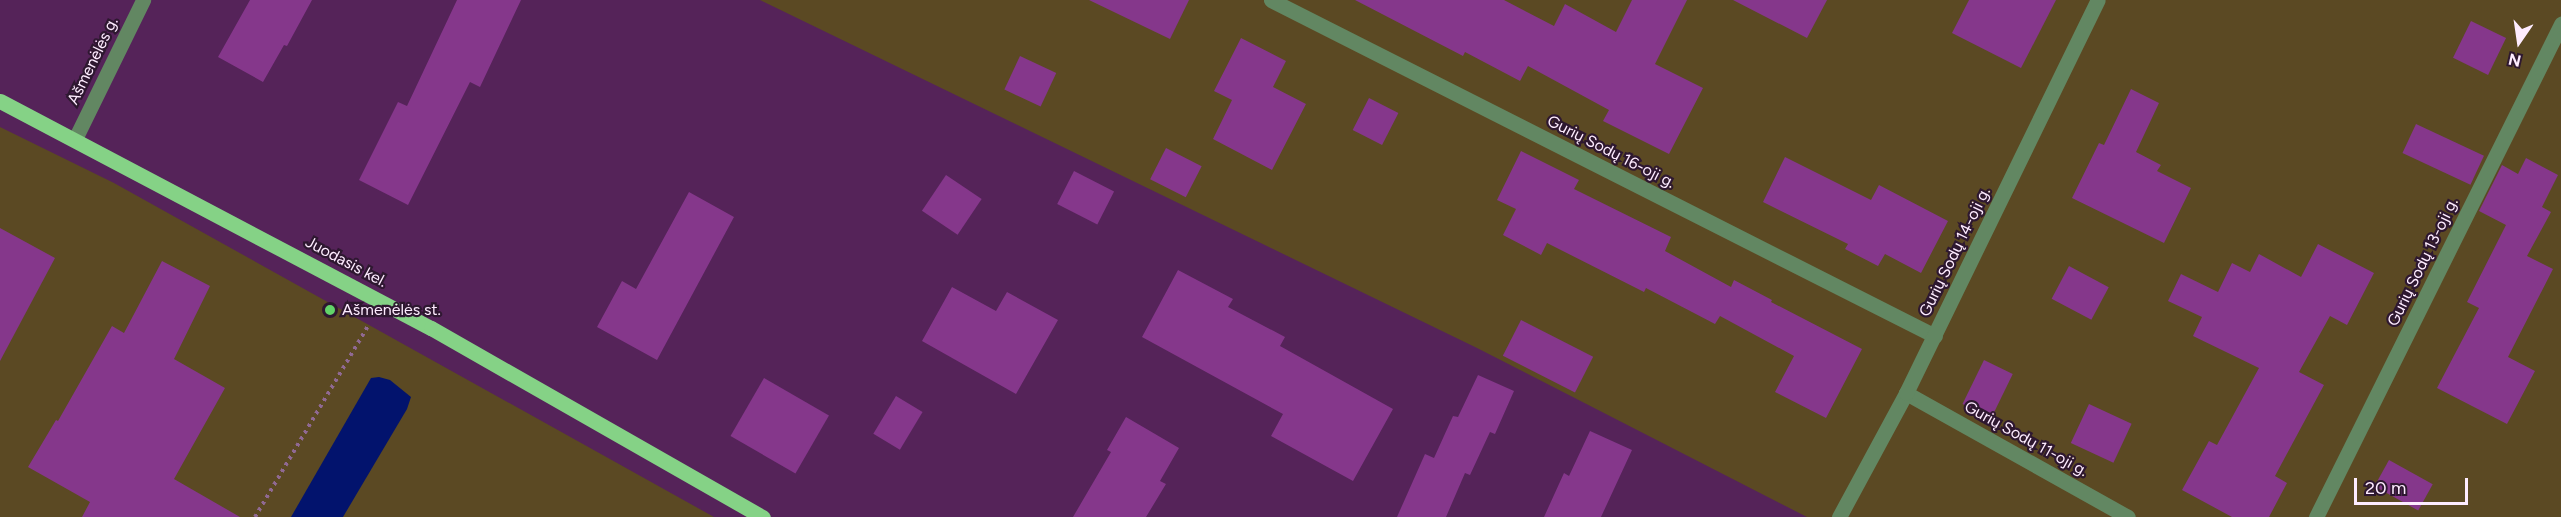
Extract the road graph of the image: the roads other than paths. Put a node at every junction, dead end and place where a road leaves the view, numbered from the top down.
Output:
1 (143, 0) edge
2 (1271, 0) edge
3 (2098, 0) edge
4 (2561, 24) edge
5 (0, 101) edge
6 (75, 139) junction
7 (1935, 336) junction
8 (1906, 393) junction
9 (763, 517) edge
10 (1839, 517) edge
11 (2128, 517) edge
12 (2316, 517) edge

1 - 6 street, Ašmenėlės g.
2 - 7 street, Gurių Sodų 16-oji g.
3 - 7 street, Gurių Sodų 14-oji g.
4 - 12 street, Gurių Sodų 13-oji g.
5 - 6 main road, Juodasis kel.
6 - 9 main road, Juodasis kel.
7 - 8 street, Gurių Sodų 14-oji g.
8 - 10 street, Gurių Sodų 14-oji g.
8 - 11 street, Gurių Sodų 11-oji g.

